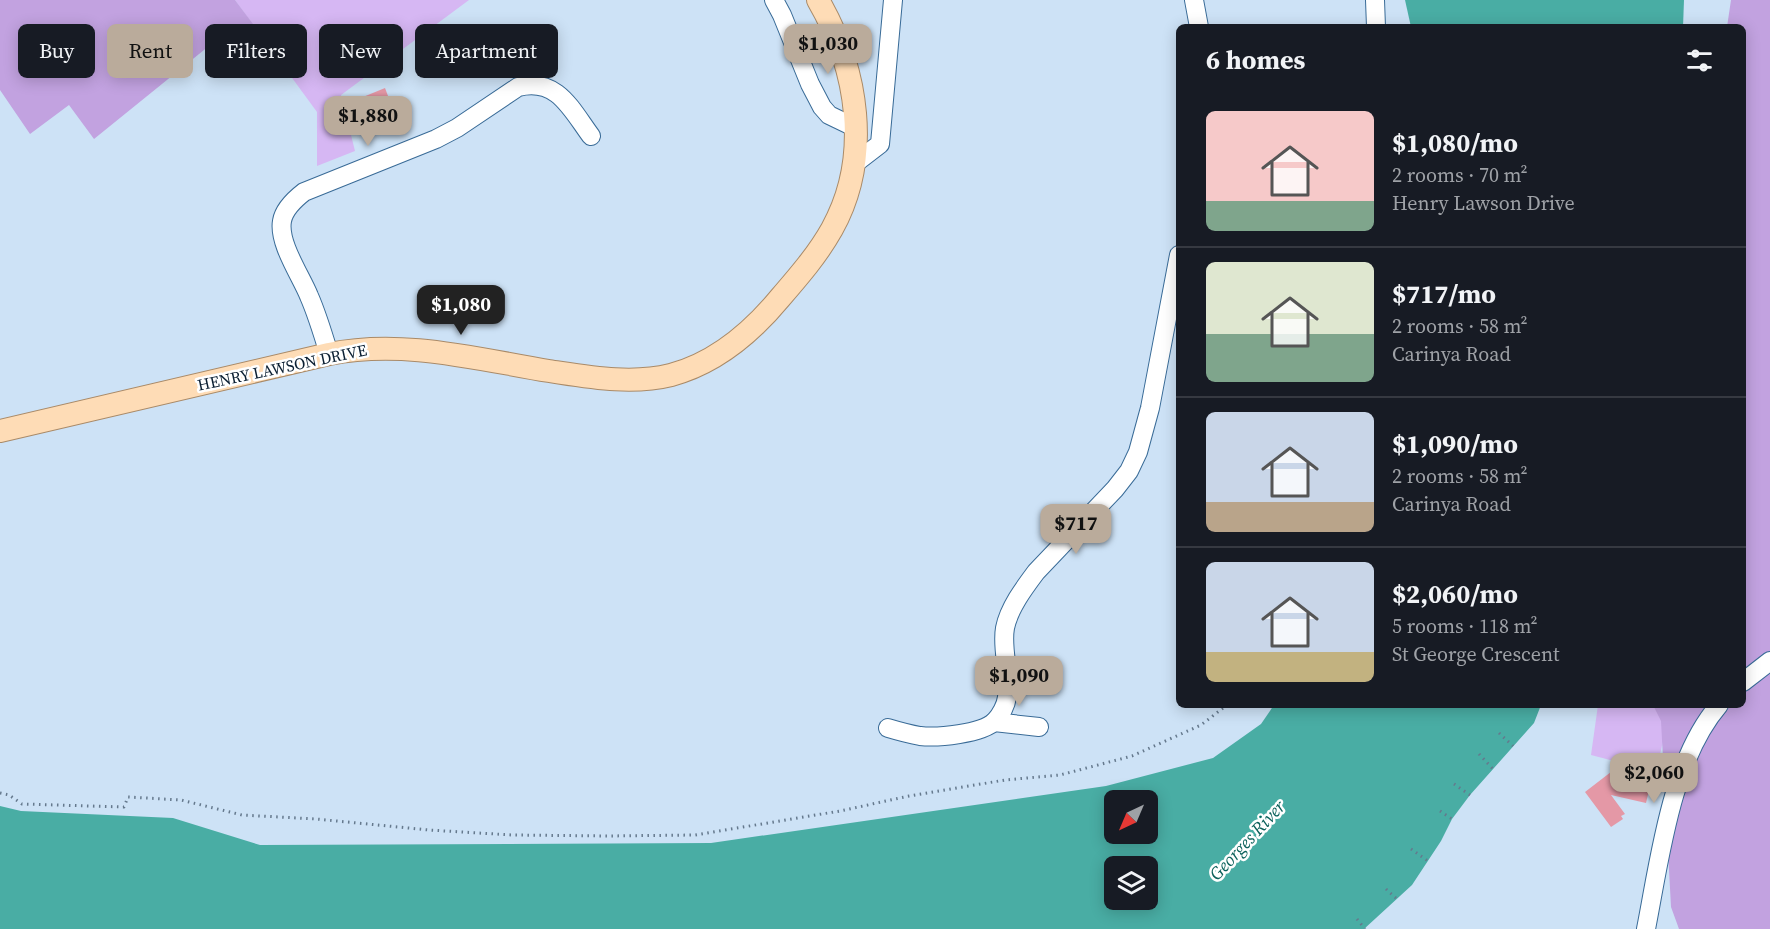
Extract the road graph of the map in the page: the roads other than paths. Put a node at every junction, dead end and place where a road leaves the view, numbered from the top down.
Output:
1 (774, 0) edge
2 (818, 0) edge
3 (893, 0) edge
4 (1194, 0) edge
5 (1376, 0) edge
6 (1198, 24) edge
7 (1376, 24) edge
8 (856, 128) junction
9 (591, 136) dead end
10 (854, 164) junction
11 (1176, 271) edge
12 (329, 354) junction
13 (0, 431) edge
14 (1770, 662) edge
15 (1746, 680) edge
16 (1717, 708) edge
17 (994, 722) junction
18 (1039, 727) dead end
19 (888, 728) dead end
20 (1646, 929) edge

1 - 8 street
2 - 8 main road, HENRY LAWSON DRIVE
3 - 10 street
4 - 6 street
5 - 7 street
8 - 10 main road, HENRY LAWSON DRIVE
9 - 12 street
10 - 12 main road, HENRY LAWSON DRIVE
11 - 17 street
12 - 13 main road, HENRY LAWSON DRIVE
14 - 15 street
16 - 20 street
17 - 18 street
17 - 19 street

